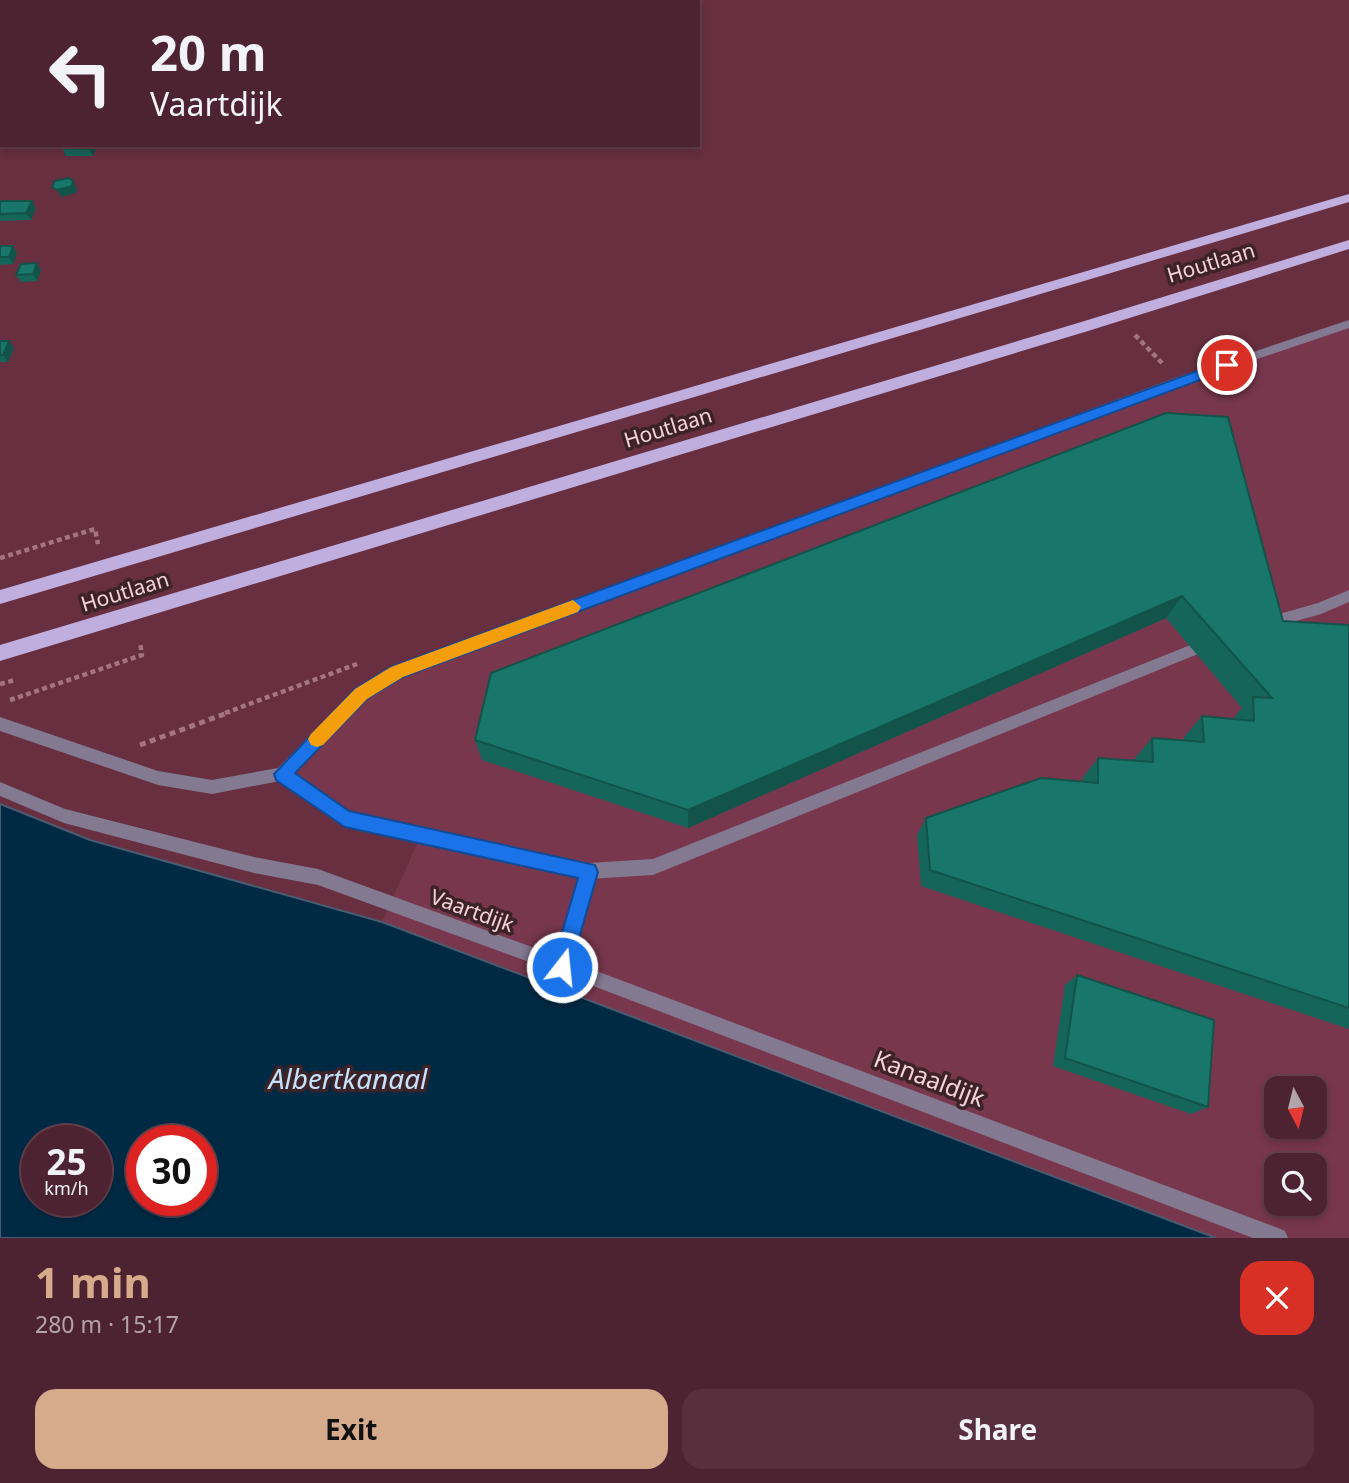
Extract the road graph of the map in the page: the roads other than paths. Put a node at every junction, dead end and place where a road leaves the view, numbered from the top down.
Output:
1 (1349, 198) edge
2 (1349, 244) edge
3 (1349, 324) edge
4 (6, 595) edge
5 (1349, 596) edge
6 (1259, 625) edge
7 (1193, 650) dead end
8 (0, 653) edge
9 (0, 724) edge
10 (282, 774) junction
11 (0, 789) edge
12 (589, 872) junction
13 (562, 967) junction
14 (1278, 1238) edge

1 - 4 main road, Houtlaan
2 - 8 main road, Houtlaan
3 - 10 street
5 - 6 street
7 - 12 street
9 - 10 street
10 - 12 street
11 - 13 street, Vaartdijk
12 - 13 street
13 - 14 street, Kanaaldijk

